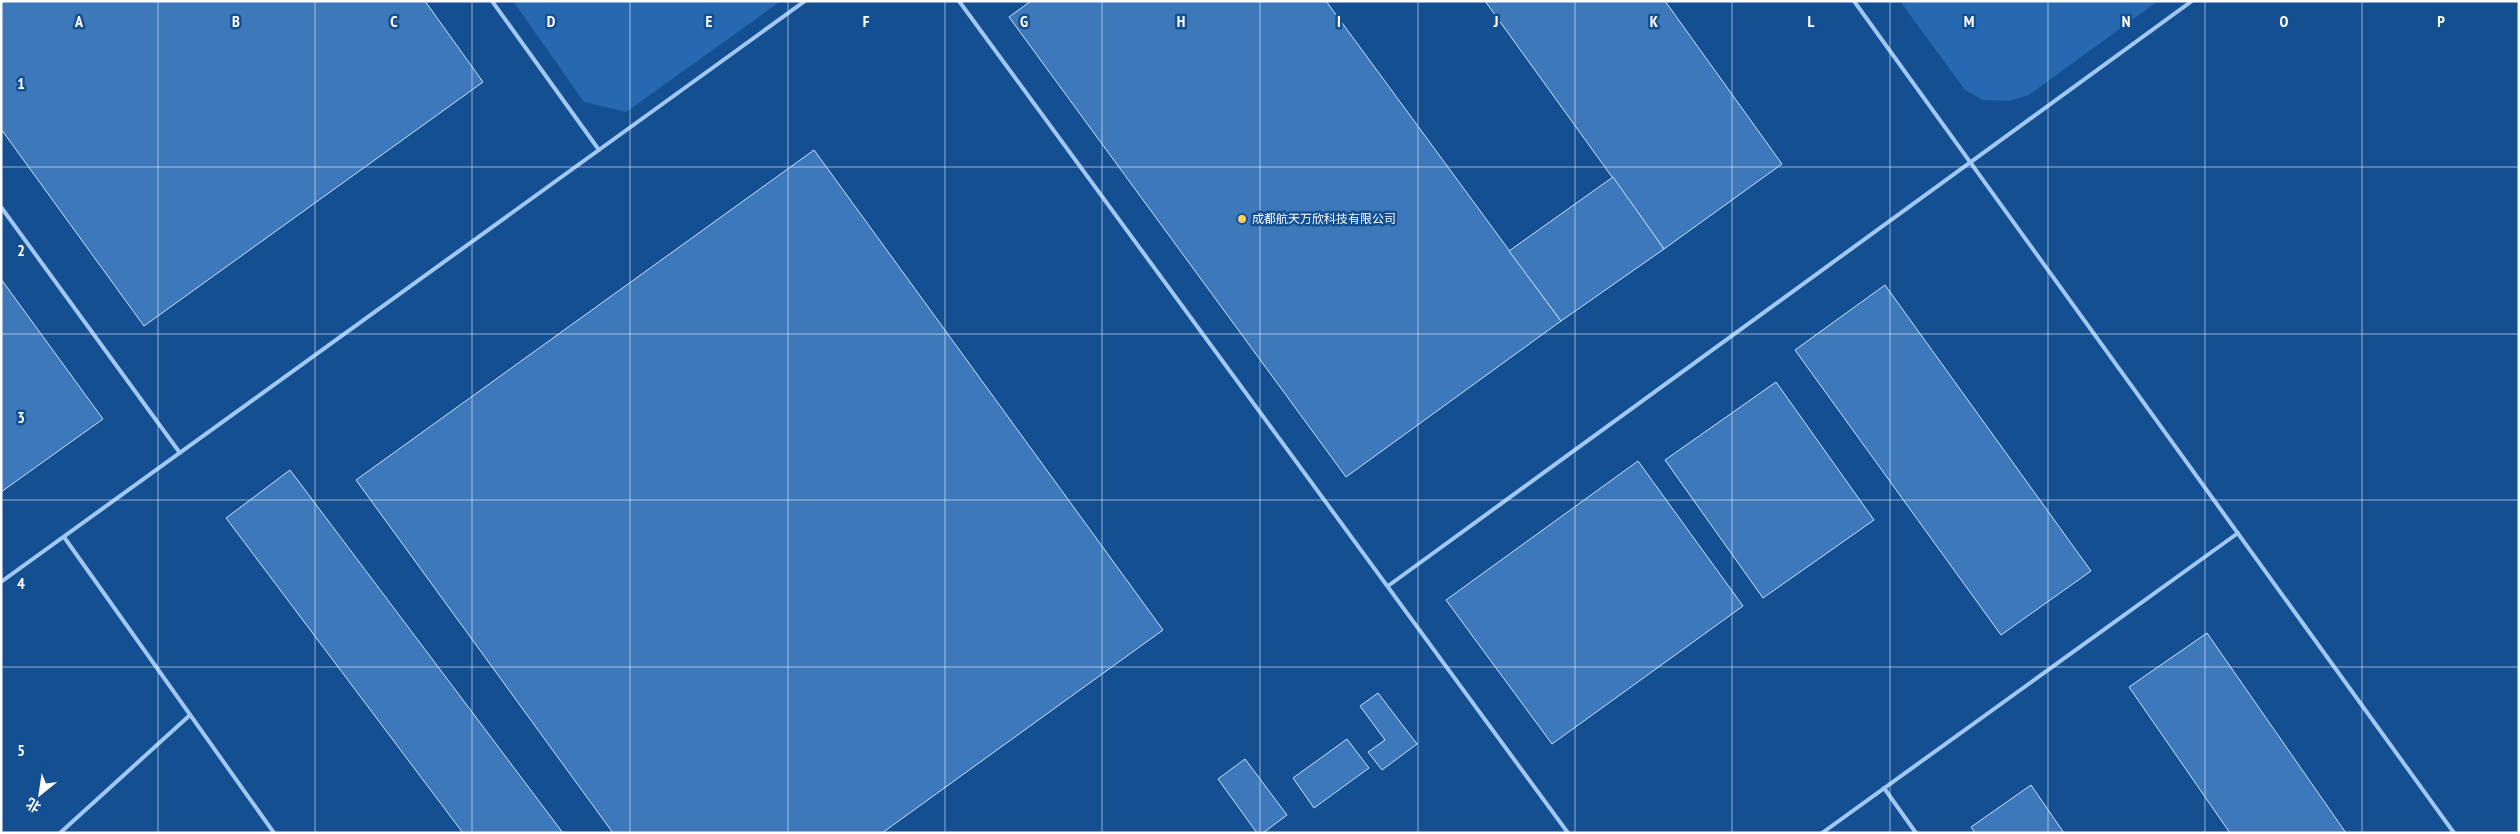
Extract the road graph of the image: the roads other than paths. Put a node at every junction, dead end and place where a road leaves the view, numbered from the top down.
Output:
1 (492, 1) edge
2 (805, 1) edge
3 (959, 1) edge
4 (1854, 1) edge
5 (2192, 1) edge
6 (599, 150) junction
7 (1970, 163) junction
8 (1, 207) edge
9 (180, 453) junction
10 (2238, 533) junction
11 (64, 537) junction
12 (1, 582) edge
13 (1388, 586) junction
14 (190, 715) junction
15 (1884, 788) junction
16 (60, 833) edge
17 (274, 833) edge
18 (1568, 833) edge
19 (1822, 833) edge
20 (1916, 833) edge
21 (2454, 833) edge

1 - 6 lane
2 - 6 lane
3 - 13 lane
4 - 7 lane
5 - 7 lane
6 - 9 lane
7 - 10 lane
7 - 13 lane
8 - 9 lane
9 - 11 lane
10 - 15 lane
10 - 21 lane
11 - 12 lane
11 - 14 lane
13 - 18 lane
14 - 16 lane
14 - 17 lane
15 - 19 lane
15 - 20 lane

